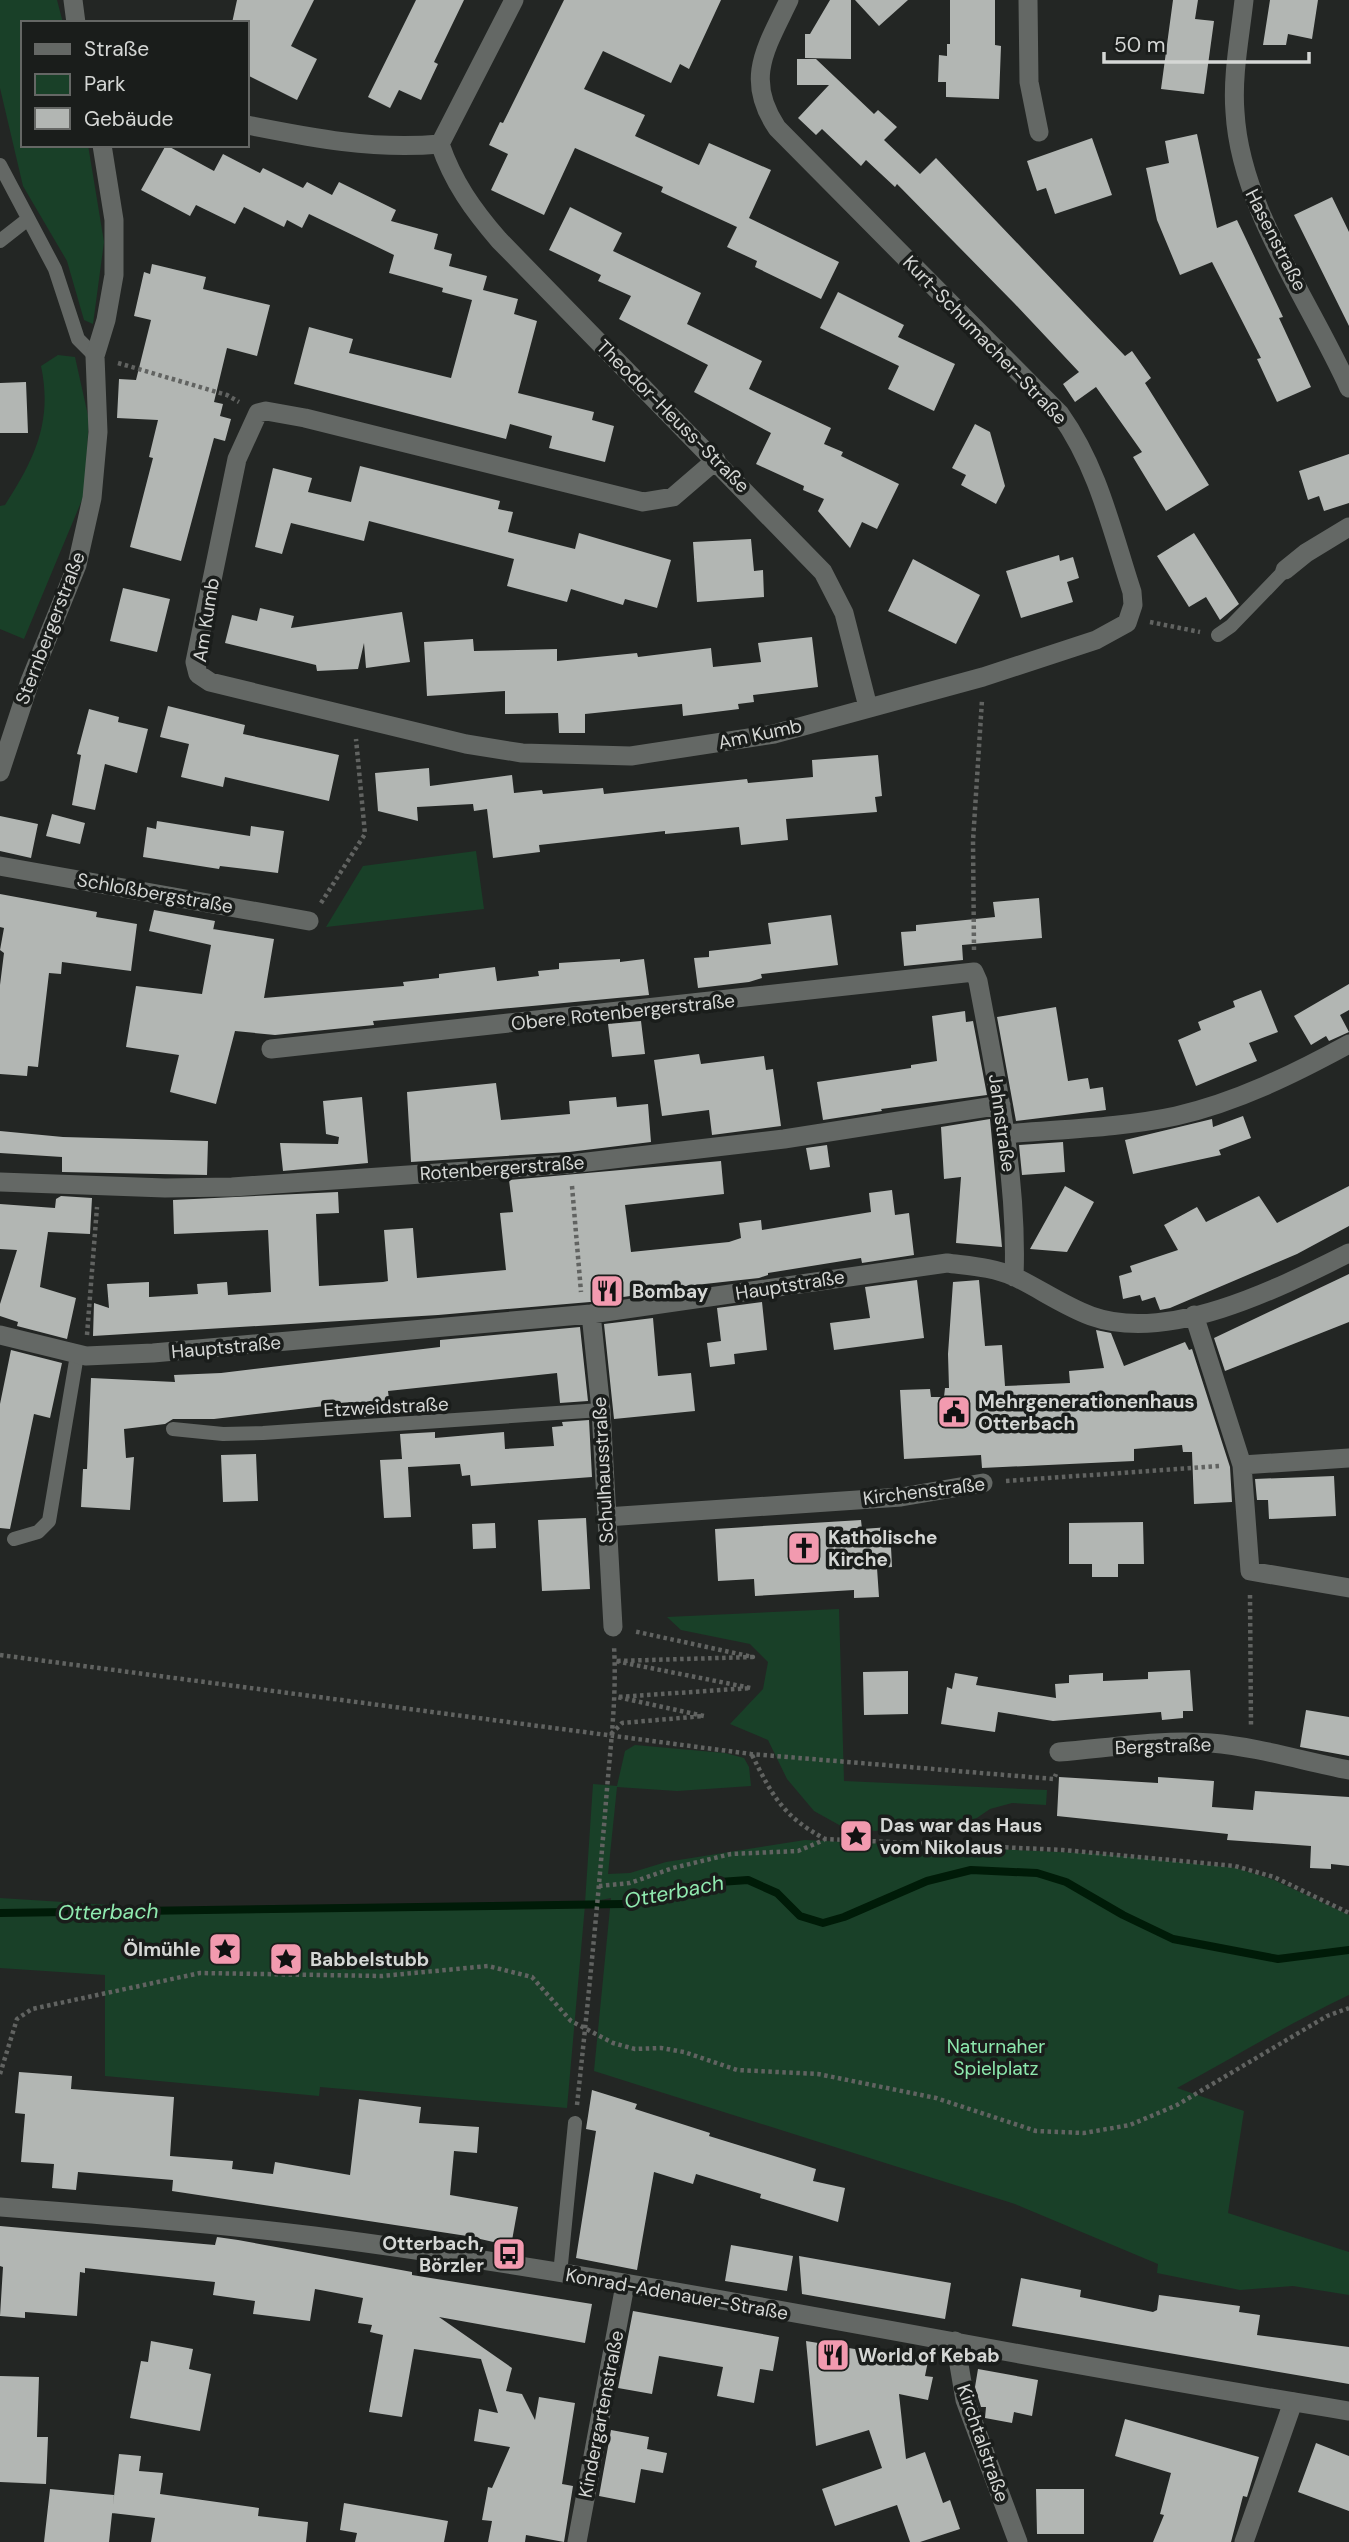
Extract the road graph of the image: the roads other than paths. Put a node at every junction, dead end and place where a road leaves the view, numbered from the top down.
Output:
1 (73, 0) edge
2 (514, 0) edge
3 (789, 0) edge
4 (1028, 0) edge
5 (1244, 0) edge
6 (76, 21) edge
7 (248, 125) edge
8 (1039, 132) dead end
9 (440, 144) junction
10 (106, 148) edge
11 (0, 165) edge
12 (28, 219) junction
13 (0, 241) edge
14 (95, 356) junction
15 (1349, 388) edge
16 (716, 460) junction
17 (1349, 527) edge
18 (1285, 570) joint
19 (1218, 635) road end
20 (868, 707) junction
21 (3, 748) edge
22 (0, 772) edge
23 (0, 866) edge
24 (309, 921) road end
25 (974, 972) joint
26 (1349, 1044) edge
27 (271, 1049) dead end
28 (1001, 1105) junction
29 (1005, 1134) junction
30 (0, 1182) edge
31 (1349, 1253) edge
32 (1014, 1277) junction
33 (587, 1314) junction
34 (1194, 1315) junction
35 (0, 1335) edge
36 (82, 1356) junction
37 (601, 1410) junction
38 (173, 1429) dead end
39 (1349, 1458) edge
40 (1242, 1465) junction
41 (983, 1483) road end
42 (606, 1517) junction
43 (14, 1539) dead end
44 (1349, 1588) edge
45 (613, 1627) road end
46 (1059, 1752) road end
47 (1349, 1770) edge
48 (575, 2123) road end
49 (0, 2207) edge
50 (560, 2274) junction
51 (625, 2285) junction
52 (955, 2341) junction
53 (1293, 2402) junction
54 (1349, 2411) edge
55 (577, 2542) edge
56 (1018, 2542) edge
57 (1244, 2542) edge

1 - 6 street
2 - 9 street
3 - 20 street, Kurt-Schumacher-Straße
4 - 8 street
5 - 15 street, Hasenstraße
7 - 9 street
9 - 16 street, Theodor-Heuss-Straße
10 - 14 street, Sternbergerstraße
11 - 12 lane
12 - 13 lane
12 - 14 lane
14 - 21 street, Sternbergerstraße
16 - 20 street, Theodor-Heuss-Straße
16 - 20 street, Am Kumb
17 - 18 street
18 - 19 lane
21 - 22 street, Sternbergerstraße
23 - 24 street, Schloßbergstraße
25 - 27 street, Obere Rotenbergerstraße
25 - 28 street, Jahnstraße
26 - 29 street
28 - 29 street, Jahnstraße
28 - 30 street, Rotenbergerstraße
29 - 32 street, Jahnstraße
31 - 34 street, Hauptstraße
32 - 33 street, Hauptstraße
32 - 34 street, Hauptstraße
33 - 36 street, Hauptstraße
33 - 37 street, Schulhausstraße
34 - 40 street
35 - 36 street, Hauptstraße
36 - 43 lane
37 - 38 lane, Etzweidstraße
37 - 42 street, Schulhausstraße
39 - 40 street
40 - 44 street
41 - 42 street, Kirchenstraße
42 - 45 street, Schulhausstraße
46 - 47 street, Bergstraße
48 - 50 lane
49 - 50 street, Konrad-Adenauer-Straße
50 - 51 street, Konrad-Adenauer-Straße
51 - 52 street, Konrad-Adenauer-Straße
51 - 55 street, Kindergartenstraße
52 - 53 street, Konrad-Adenauer-Straße
52 - 56 street, Kirchtalstraße
53 - 54 street, Konrad-Adenauer-Straße
53 - 57 street

